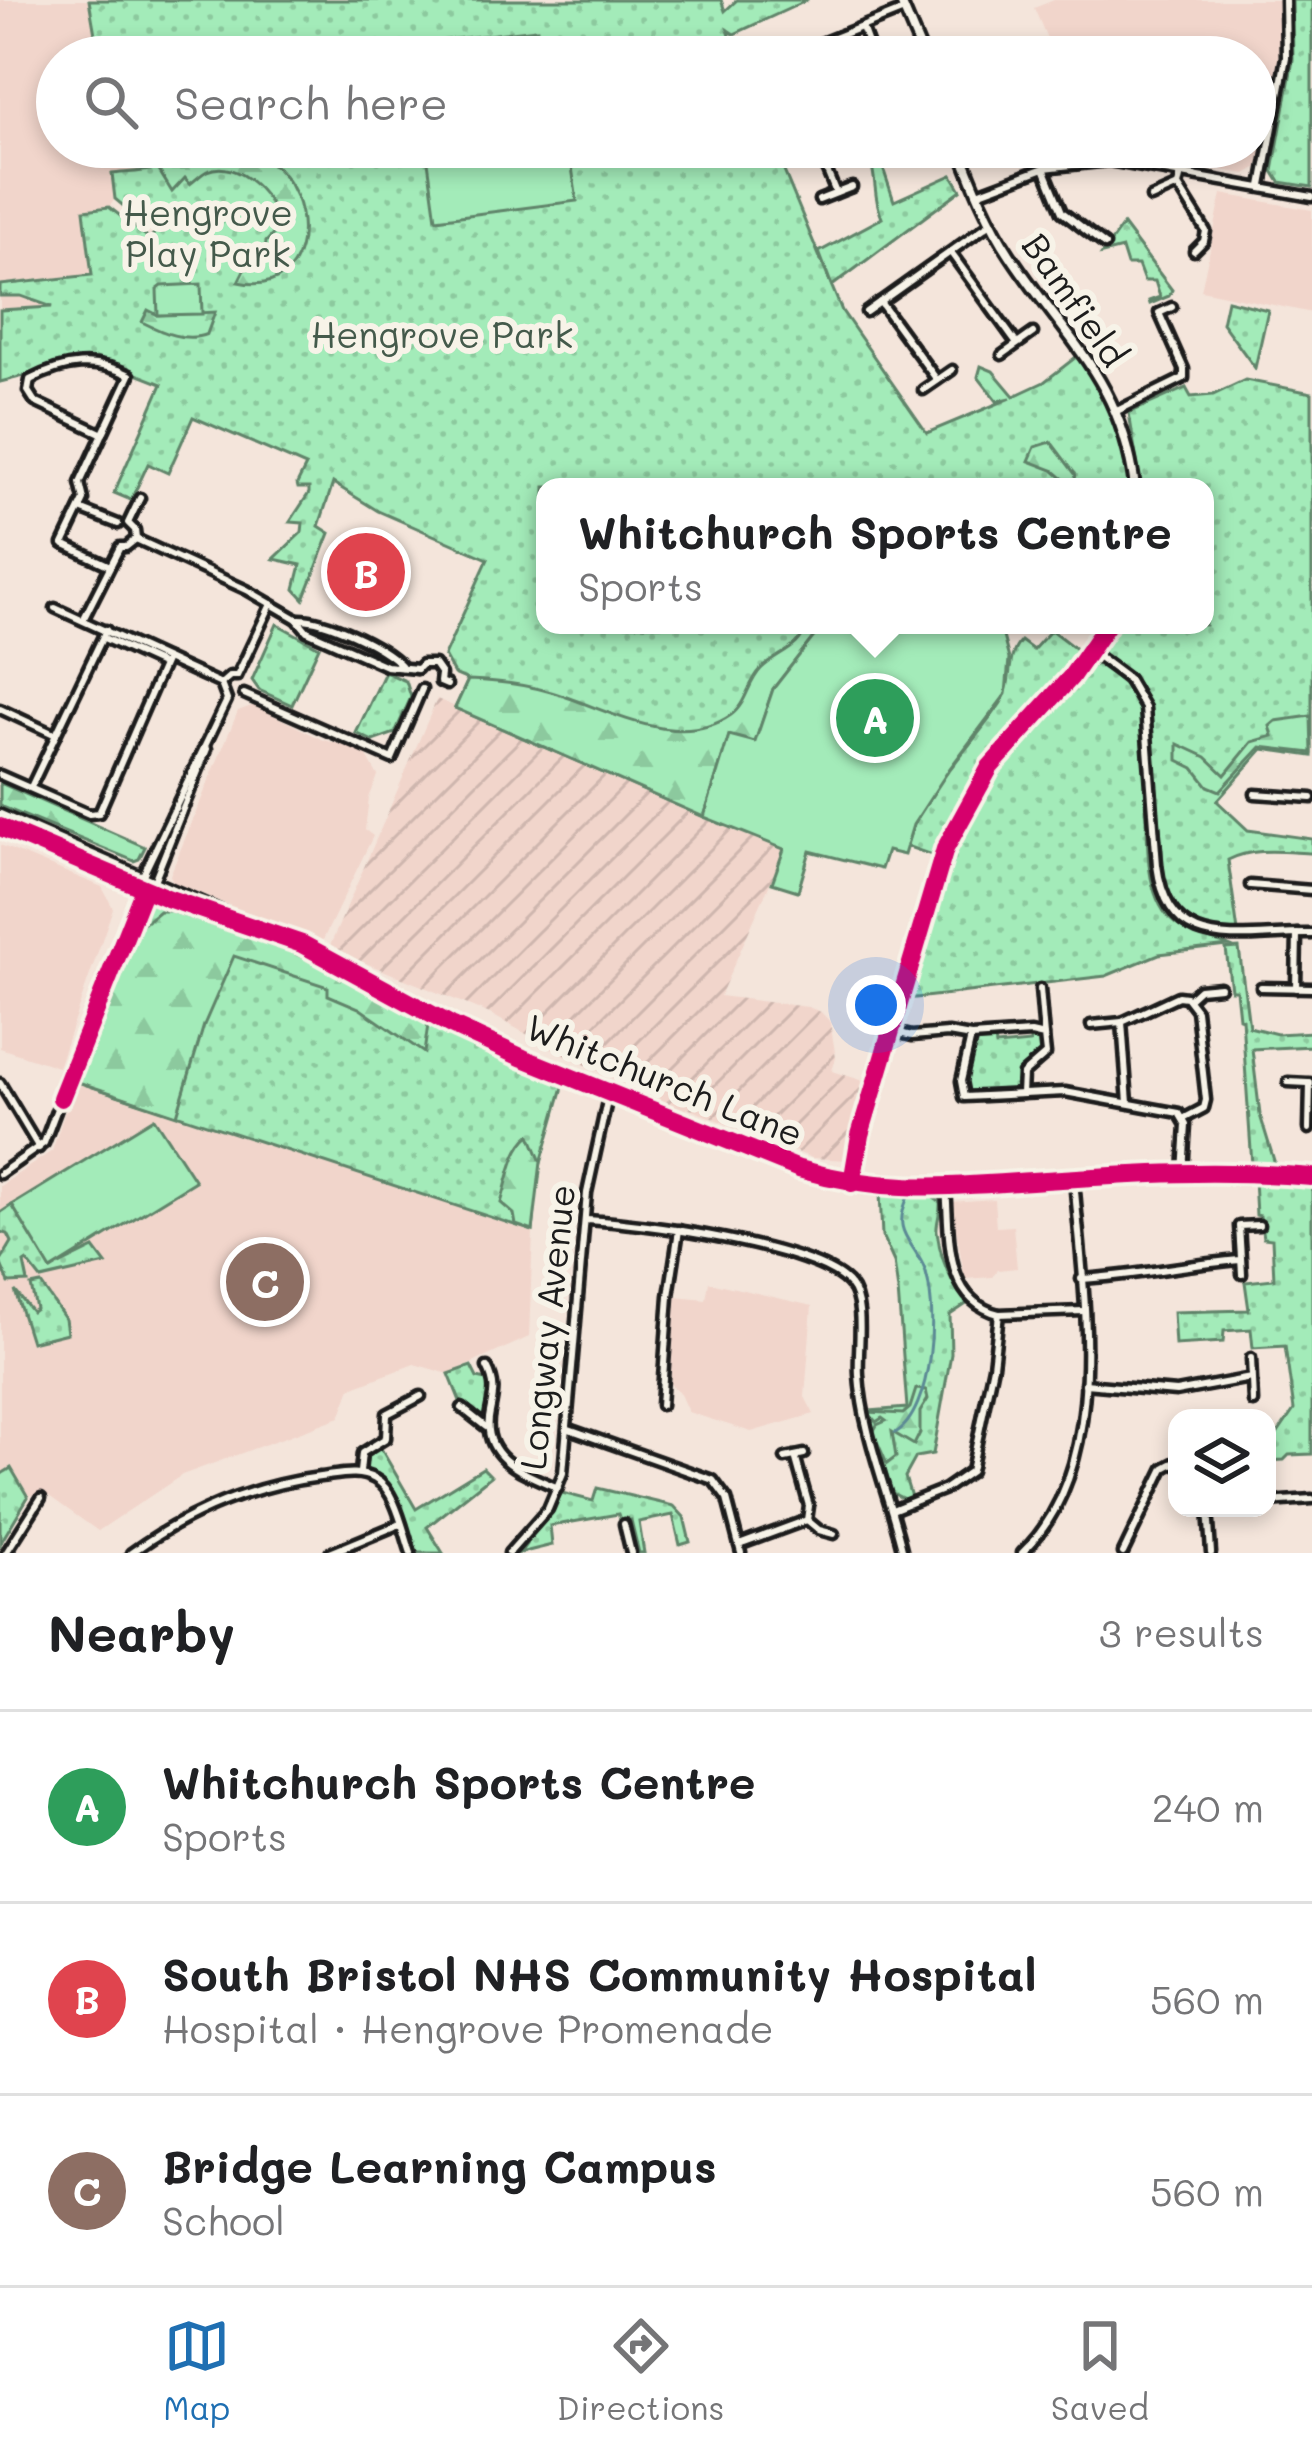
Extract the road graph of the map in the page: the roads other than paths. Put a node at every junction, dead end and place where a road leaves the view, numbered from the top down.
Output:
1 (1285, 0) edge
2 (902, 5) edge
3 (862, 27) junction
4 (839, 36) edge
5 (865, 36) edge
6 (915, 36) edge
7 (1276, 111) edge
8 (826, 168) edge
9 (968, 168) edge
10 (1044, 168) joint
11 (1151, 168) edge
12 (1266, 168) edge
13 (1181, 173) junction
14 (1154, 183) dead end
15 (1178, 186) junction
16 (1262, 187) junction
17 (852, 188) dead end
18 (1160, 192) junction
19 (836, 193) junction
20 (978, 193) junction
21 (1151, 197) dead end
22 (1312, 197) edge
23 (819, 200) dead end
24 (991, 223) junction
25 (1105, 245) dead end
26 (1194, 251) dead end
27 (951, 253) junction
28 (880, 302) junction
29 (1172, 307) dead end
30 (866, 312) dead end
31 (1034, 333) dead end
32 (1017, 344) junction
33 (1002, 355) dead end
34 (952, 370) dead end
35 (937, 380) junction
36 (923, 390) dead end
37 (1118, 411) junction
38 (103, 434) junction
39 (1133, 478) edge
40 (140, 498) dead end
41 (80, 509) junction
42 (118, 524) dead end
43 (136, 539) junction
44 (110, 566) junction
45 (271, 604) junction
46 (55, 608) dead end
47 (297, 619) junction
48 (83, 620) junction
49 (1102, 634) edge
50 (106, 635) junction
51 (1091, 652) junction
52 (165, 662) junction
53 (402, 664) junction
54 (417, 670) junction
55 (237, 676) junction
56 (221, 684) junction
57 (422, 689) junction
58 (244, 694) junction
59 (227, 700) junction
60 (0, 709) edge
61 (57, 735) junction
62 (207, 746) junction
63 (0, 775) edge
64 (1279, 781) dead end
65 (31, 787) junction
66 (1255, 794) dead end
67 (1278, 794) junction
68 (1312, 798) edge
69 (0, 815) edge
70 (0, 827) edge
71 (143, 875) junction
72 (155, 880) junction
73 (1250, 885) dead end
74 (1263, 886) junction
75 (144, 889) junction
76 (1312, 890) edge
77 (1262, 898) dead end
78 (238, 919) junction
79 (1298, 934) junction
80 (1312, 934) edge
81 (1220, 987) dead end
82 (1261, 987) dead end
83 (1296, 988) junction
84 (1312, 988) edge
85 (1040, 989) dead end
86 (1188, 999) junction
87 (1122, 1022) junction
88 (1091, 1025) dead end
89 (891, 1031) junction
90 (1045, 1036) junction
91 (970, 1037) junction
92 (1288, 1082) dead end
93 (0, 1083) edge
94 (1311, 1083) edge
95 (609, 1092) junction
96 (1022, 1094) junction
97 (61, 1098) dead end
98 (1128, 1103) junction
99 (1185, 1118) junction
100 (1309, 1129) edge
101 (39, 1148) junction
102 (1184, 1172) junction
103 (0, 1174) edge
104 (1312, 1177) edge
105 (1074, 1179) junction
106 (852, 1183) junction
107 (946, 1187) junction
108 (585, 1220) junction
109 (1259, 1225) dead end
110 (679, 1230) junction
111 (1240, 1260) junction
112 (1241, 1274) dead end
113 (1082, 1279) junction
114 (1084, 1311) junction
115 (999, 1315) junction
116 (1250, 1358) dead end
117 (487, 1367) dead end
118 (1251, 1378) junction
119 (1085, 1384) junction
120 (421, 1396) dead end
121 (1253, 1402) dead end
122 (662, 1405) dead end
123 (462, 1408) dead end
124 (487, 1427) junction
125 (568, 1429) junction
126 (795, 1456) dead end
127 (1168, 1466) edge
128 (359, 1473) junction
129 (557, 1488) junction
130 (41, 1498) dead end
131 (1312, 1499) edge
132 (1276, 1501) edge
133 (892, 1510) junction
134 (1209, 1517) edge
135 (807, 1520) junction
136 (400, 1524) junction
137 (624, 1524) dead end
138 (834, 1534) dead end
139 (740, 1549) edge
140 (6, 1553) edge
141 (130, 1553) edge
142 (330, 1553) edge
143 (411, 1553) edge
144 (509, 1553) edge
145 (631, 1553) edge
146 (903, 1553) edge
147 (1022, 1553) edge
148 (1123, 1553) edge
149 (1211, 1553) edge

1 - 7 street
2 - 3 street
2 - 6 street
3 - 4 street
3 - 5 street
8 - 19 street
9 - 20 street, Bamfield
10 - 20 street
10 - 25 street
11 - 13 street
12 - 16 street
13 - 15 street
13 - 16 street
14 - 18 street
15 - 18 street
15 - 26 street
16 - 22 street
17 - 19 street
18 - 21 street
19 - 23 street
20 - 24 street, Bamfield
24 - 27 street
24 - 37 street, Bamfield
27 - 28 street
27 - 32 street
28 - 30 street
28 - 35 street
29 - 37 street
31 - 32 street
32 - 33 street
34 - 35 street
35 - 36 street
37 - 39 street, Bamfield
38 - 38 street
38 - 41 street
40 - 43 street
41 - 42 street
41 - 44 street
43 - 44 street
43 - 45 street
44 - 48 street
45 - 47 street
45 - 55 street
46 - 48 street
47 - 53 street
47 - 53 street
48 - 50 street
49 - 51 street
50 - 52 street
50 - 61 street
51 - 79 street
51 - 89 street
52 - 56 street
52 - 65 street
53 - 54 street
54 - 57 street
54 - 57 street
55 - 56 street
55 - 58 street
56 - 59 street
57 - 58 street
58 - 59 street
59 - 62 street
60 - 61 street
61 - 65 street
62 - 71 street
62 - 72 street
63 - 65 street
64 - 67 street
66 - 67 street
67 - 68 street
69 - 71 street, Whitchurch Lane
70 - 75 street, Whitchurch Lane
71 - 72 street, Whitchurch Lane
71 - 75 street
72 - 75 street
72 - 78 street, Whitchurch Lane
73 - 74 street
74 - 76 street
74 - 77 street
75 - 78 street, Whitchurch Lane
78 - 95 street, Whitchurch Lane
79 - 80 street
79 - 83 street
81 - 86 street
82 - 83 street
83 - 84 street
85 - 90 street
86 - 87 street
86 - 99 street
87 - 88 street
87 - 98 street
89 - 91 street
89 - 106 street
90 - 91 street
90 - 96 street
91 - 96 street
92 - 94 street
93 - 101 street
94 - 100 street
95 - 106 street, Whitchurch Lane
95 - 108 street, Longway Avenue
96 - 98 street
97 - 101 street
98 - 99 street
99 - 102 street
101 - 103 street
102 - 104 street, Whitchurch Lane
102 - 105 street, Whitchurch Lane
105 - 107 street, Whitchurch Lane
105 - 113 street
106 - 107 street, Whitchurch Lane
107 - 115 street
108 - 110 street
108 - 125 street, Longway Avenue
109 - 111 street
110 - 122 street
110 - 133 street
111 - 112 street
111 - 113 street
113 - 114 street
114 - 115 street
114 - 119 street
115 - 133 street
116 - 118 street
117 - 124 street
118 - 119 street
118 - 121 street
119 - 147 street
120 - 128 street
123 - 124 street
124 - 129 street
125 - 129 street, Longway Avenue
125 - 139 street
126 - 135 street
127 - 148 street
128 - 136 street
128 - 141 street
129 - 144 street, Longway Avenue
130 - 140 street
131 - 132 street
133 - 146 street
134 - 149 street
135 - 138 street
135 - 139 street
136 - 142 street
136 - 143 street
137 - 145 street

